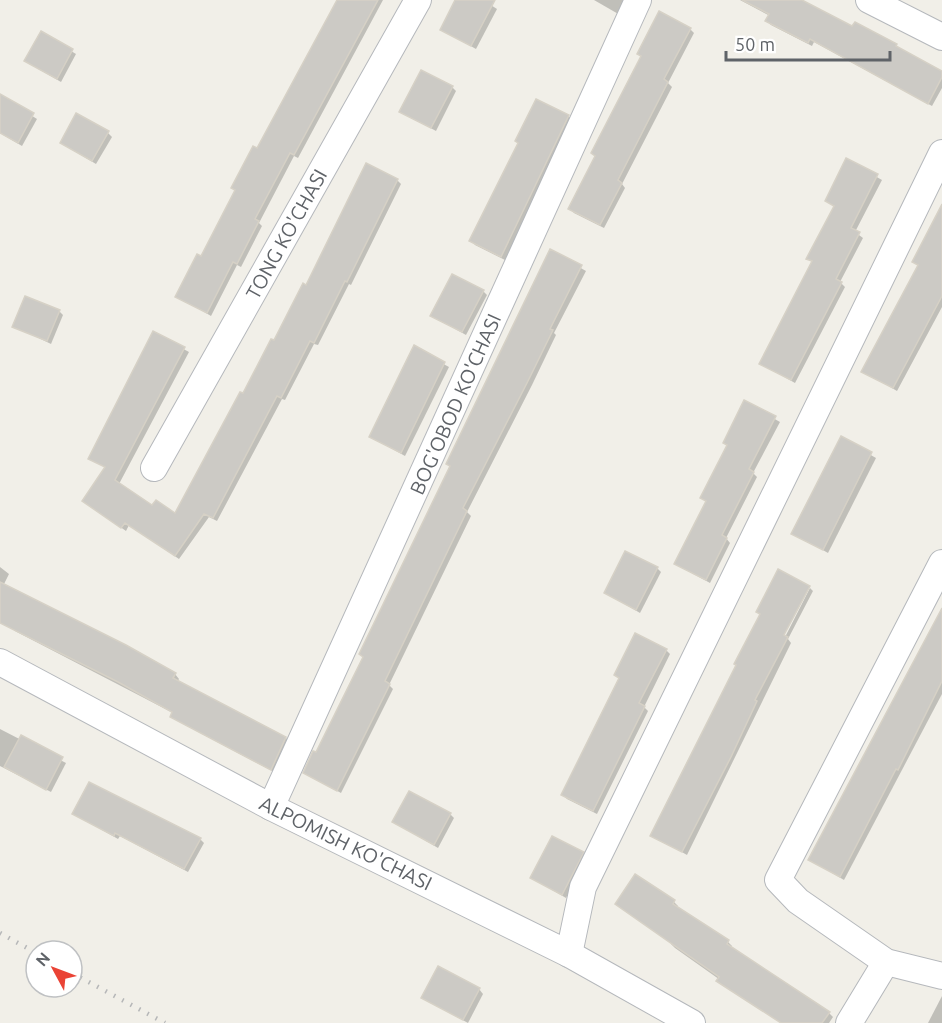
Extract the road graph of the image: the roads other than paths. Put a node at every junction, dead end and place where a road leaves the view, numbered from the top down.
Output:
1 (418, 0) edge
2 (638, 0) edge
3 (869, 0) edge
4 (942, 38) edge
5 (942, 153) edge
6 (154, 468) dead end
7 (942, 562) edge
8 (0, 662) edge
9 (272, 807) junction
10 (569, 954) junction
11 (886, 962) junction
12 (942, 976) edge
13 (692, 1023) edge
14 (849, 1023) edge

1 - 6 street, TONG KO'CHASI
2 - 9 street, BOG'OBOD KO'CHASI
3 - 4 street
5 - 10 street
7 - 11 street
8 - 9 street, ALPOMISH KO'CHASI
9 - 10 street, ALPOMISH KO'CHASI
10 - 13 street, ALPOMISH KO'CHASI
11 - 12 street
11 - 14 street

